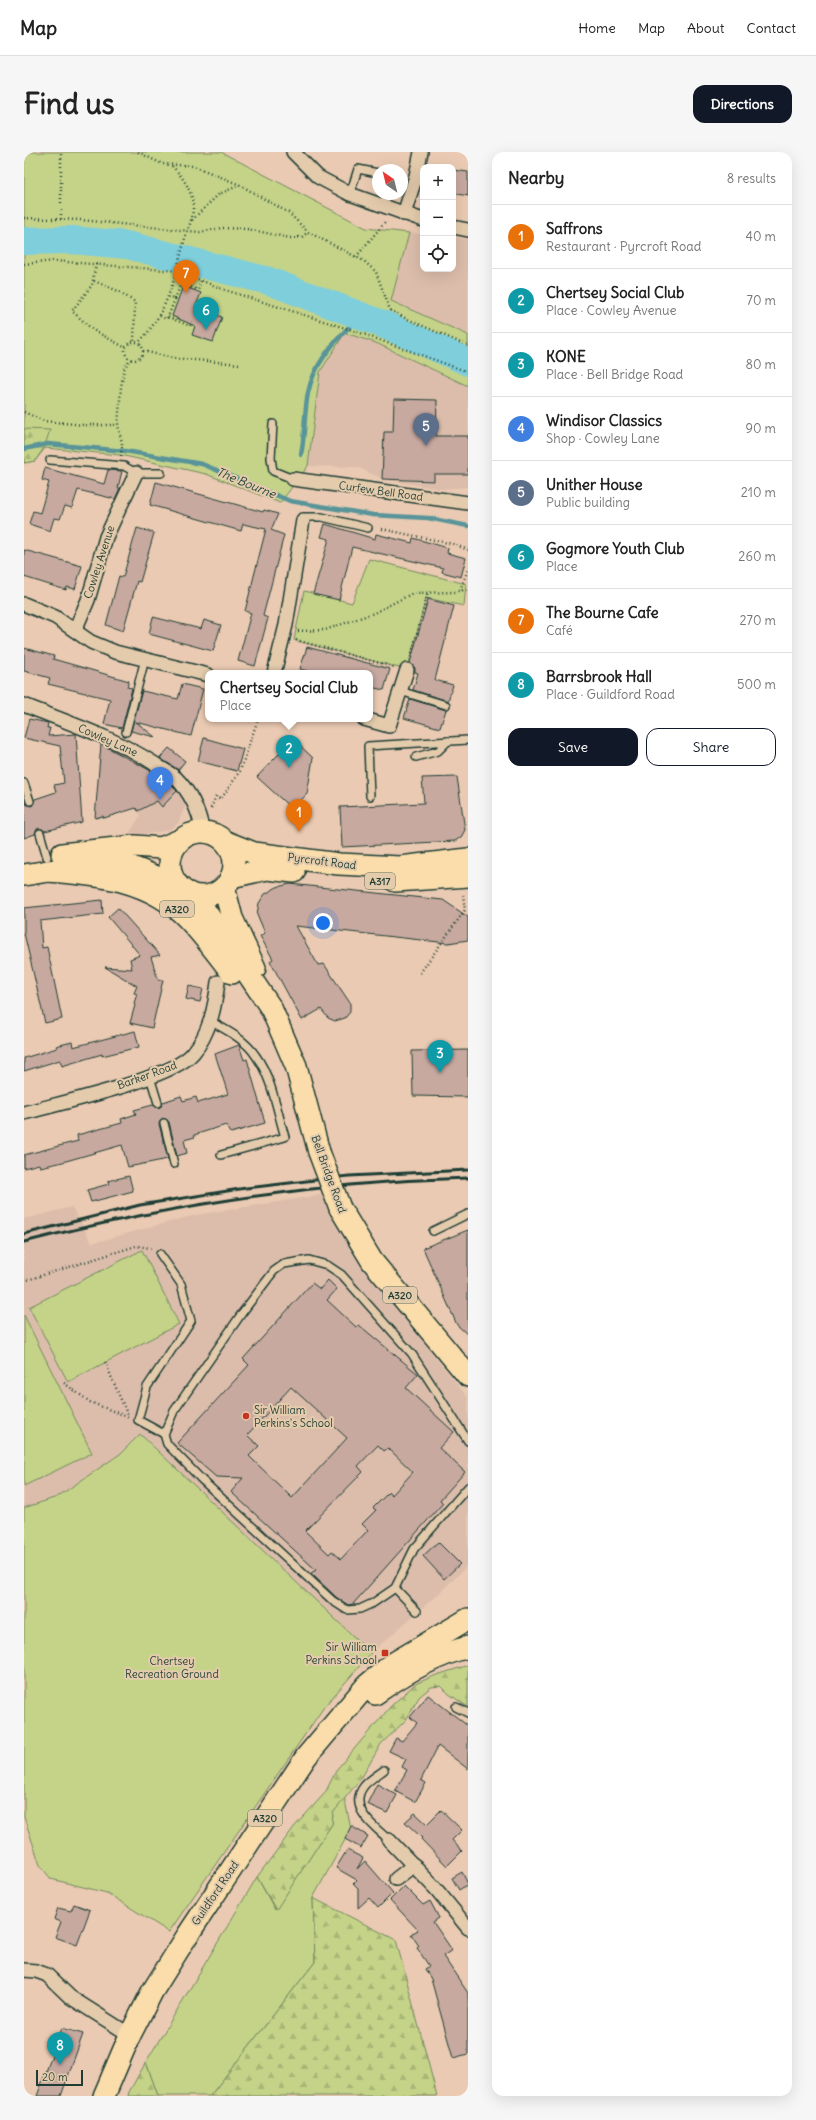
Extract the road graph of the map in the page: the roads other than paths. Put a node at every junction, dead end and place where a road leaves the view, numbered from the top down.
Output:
1 (292, 152) edge
2 (421, 152) edge
3 (372, 172) edge
4 (350, 194) junction
5 (404, 214) junction
6 (420, 219) edge
7 (456, 228) edge
8 (468, 230) edge
9 (273, 424) dead end
10 (50, 460) dead end
11 (136, 473) junction
12 (161, 473) dead end
13 (293, 478) joint
14 (468, 503) edge
15 (303, 520) joint
16 (368, 528) dead end
17 (24, 604) edge
18 (75, 630) junction
19 (146, 659) junction
20 (275, 670) edge
21 (407, 670) road end
22 (205, 674) edge
23 (400, 691) junction
24 (24, 705) edge
25 (446, 705) dead end
26 (373, 722) edge
27 (126, 732) dead end
28 (468, 740) edge
29 (448, 741) junction
30 (416, 757) dead end
31 (24, 783) edge
32 (370, 796) dead end
33 (30, 801) dead end
34 (203, 832) junction
35 (40, 833) dead end
36 (180, 840) junction
37 (226, 842) junction
38 (468, 859) edge
39 (24, 861) edge
40 (47, 864) junction
41 (24, 875) edge
42 (228, 882) junction
43 (466, 886) edge
44 (184, 889) junction
45 (218, 982) dead end
46 (271, 1008) junction
47 (210, 1021) junction
48 (150, 1077) junction
49 (158, 1103) dead end
50 (24, 1113) edge
51 (164, 1123) dead end
52 (221, 1155) dead end
53 (174, 1164) dead end
54 (468, 1214) edge
55 (433, 1231) dead end
56 (160, 1254) road end
57 (468, 1376) edge
58 (164, 1434) junction
59 (468, 1441) edge
60 (468, 1487) edge
61 (395, 1588) junction
62 (417, 1611) dead end
63 (468, 1619) edge
64 (468, 1647) edge
65 (350, 1705) junction
66 (456, 1707) dead end
67 (468, 1713) edge
68 (384, 1770) dead end
69 (389, 1840) joint
70 (414, 1865) junction
71 (396, 1880) dead end
72 (468, 1928) edge
73 (24, 1970) edge
74 (130, 2035) junction
75 (104, 2096) edge

1 - 4 street
2 - 5 street
3 - 4 lane
4 - 5 street
5 - 6 street
7 - 8 street
9 - 13 lane
10 - 11 lane
11 - 12 lane
11 - 18 street, Cowley Avenue
13 - 14 street, Curfew Bell Road
15 - 16 lane
15 - 20 street
17 - 18 street
18 - 19 street
19 - 22 street
19 - 27 lane
21 - 23 street
23 - 25 lane
23 - 26 street
24 - 34 street, Cowley Lane
28 - 29 lane
29 - 30 lane
29 - 32 lane
31 - 33 lane
34 - 36 main road, A320
34 - 37 main road
35 - 40 lane
36 - 40 main road, A320
36 - 44 main road, A320
37 - 38 main road, Pyrcroft Road / A317
37 - 42 main road, A320
39 - 40 main road, A320
40 - 41 main road, A320
40 - 44 main road, A320
40 - 46 main road, A320
42 - 43 main road, Pyrcroft Road / A317
42 - 44 main road, A320
42 - 46 main road, Bell Bridge Road / A320
44 - 46 main road, Bell Bridge Road / A320
45 - 47 street, Barker Road
46 - 57 main road, Bell Bridge Road / A320, bridge
47 - 48 street, Barker Road
47 - 52 lane
48 - 49 lane
48 - 50 street, Barker Road
51 - 53 lane
54 - 55 lane
56 - 58 lane
58 - 59 lane
58 - 61 lane
60 - 61 lane
61 - 62 lane
63 - 65 main road, Guildford Road / A320
64 - 65 main road, Guildford Road / A320
65 - 74 main road, Guildford Road / A320
66 - 67 lane
68 - 69 lane
69 - 70 street
70 - 71 street
70 - 72 street
73 - 74 street
74 - 75 main road, Guildford Road / A320

